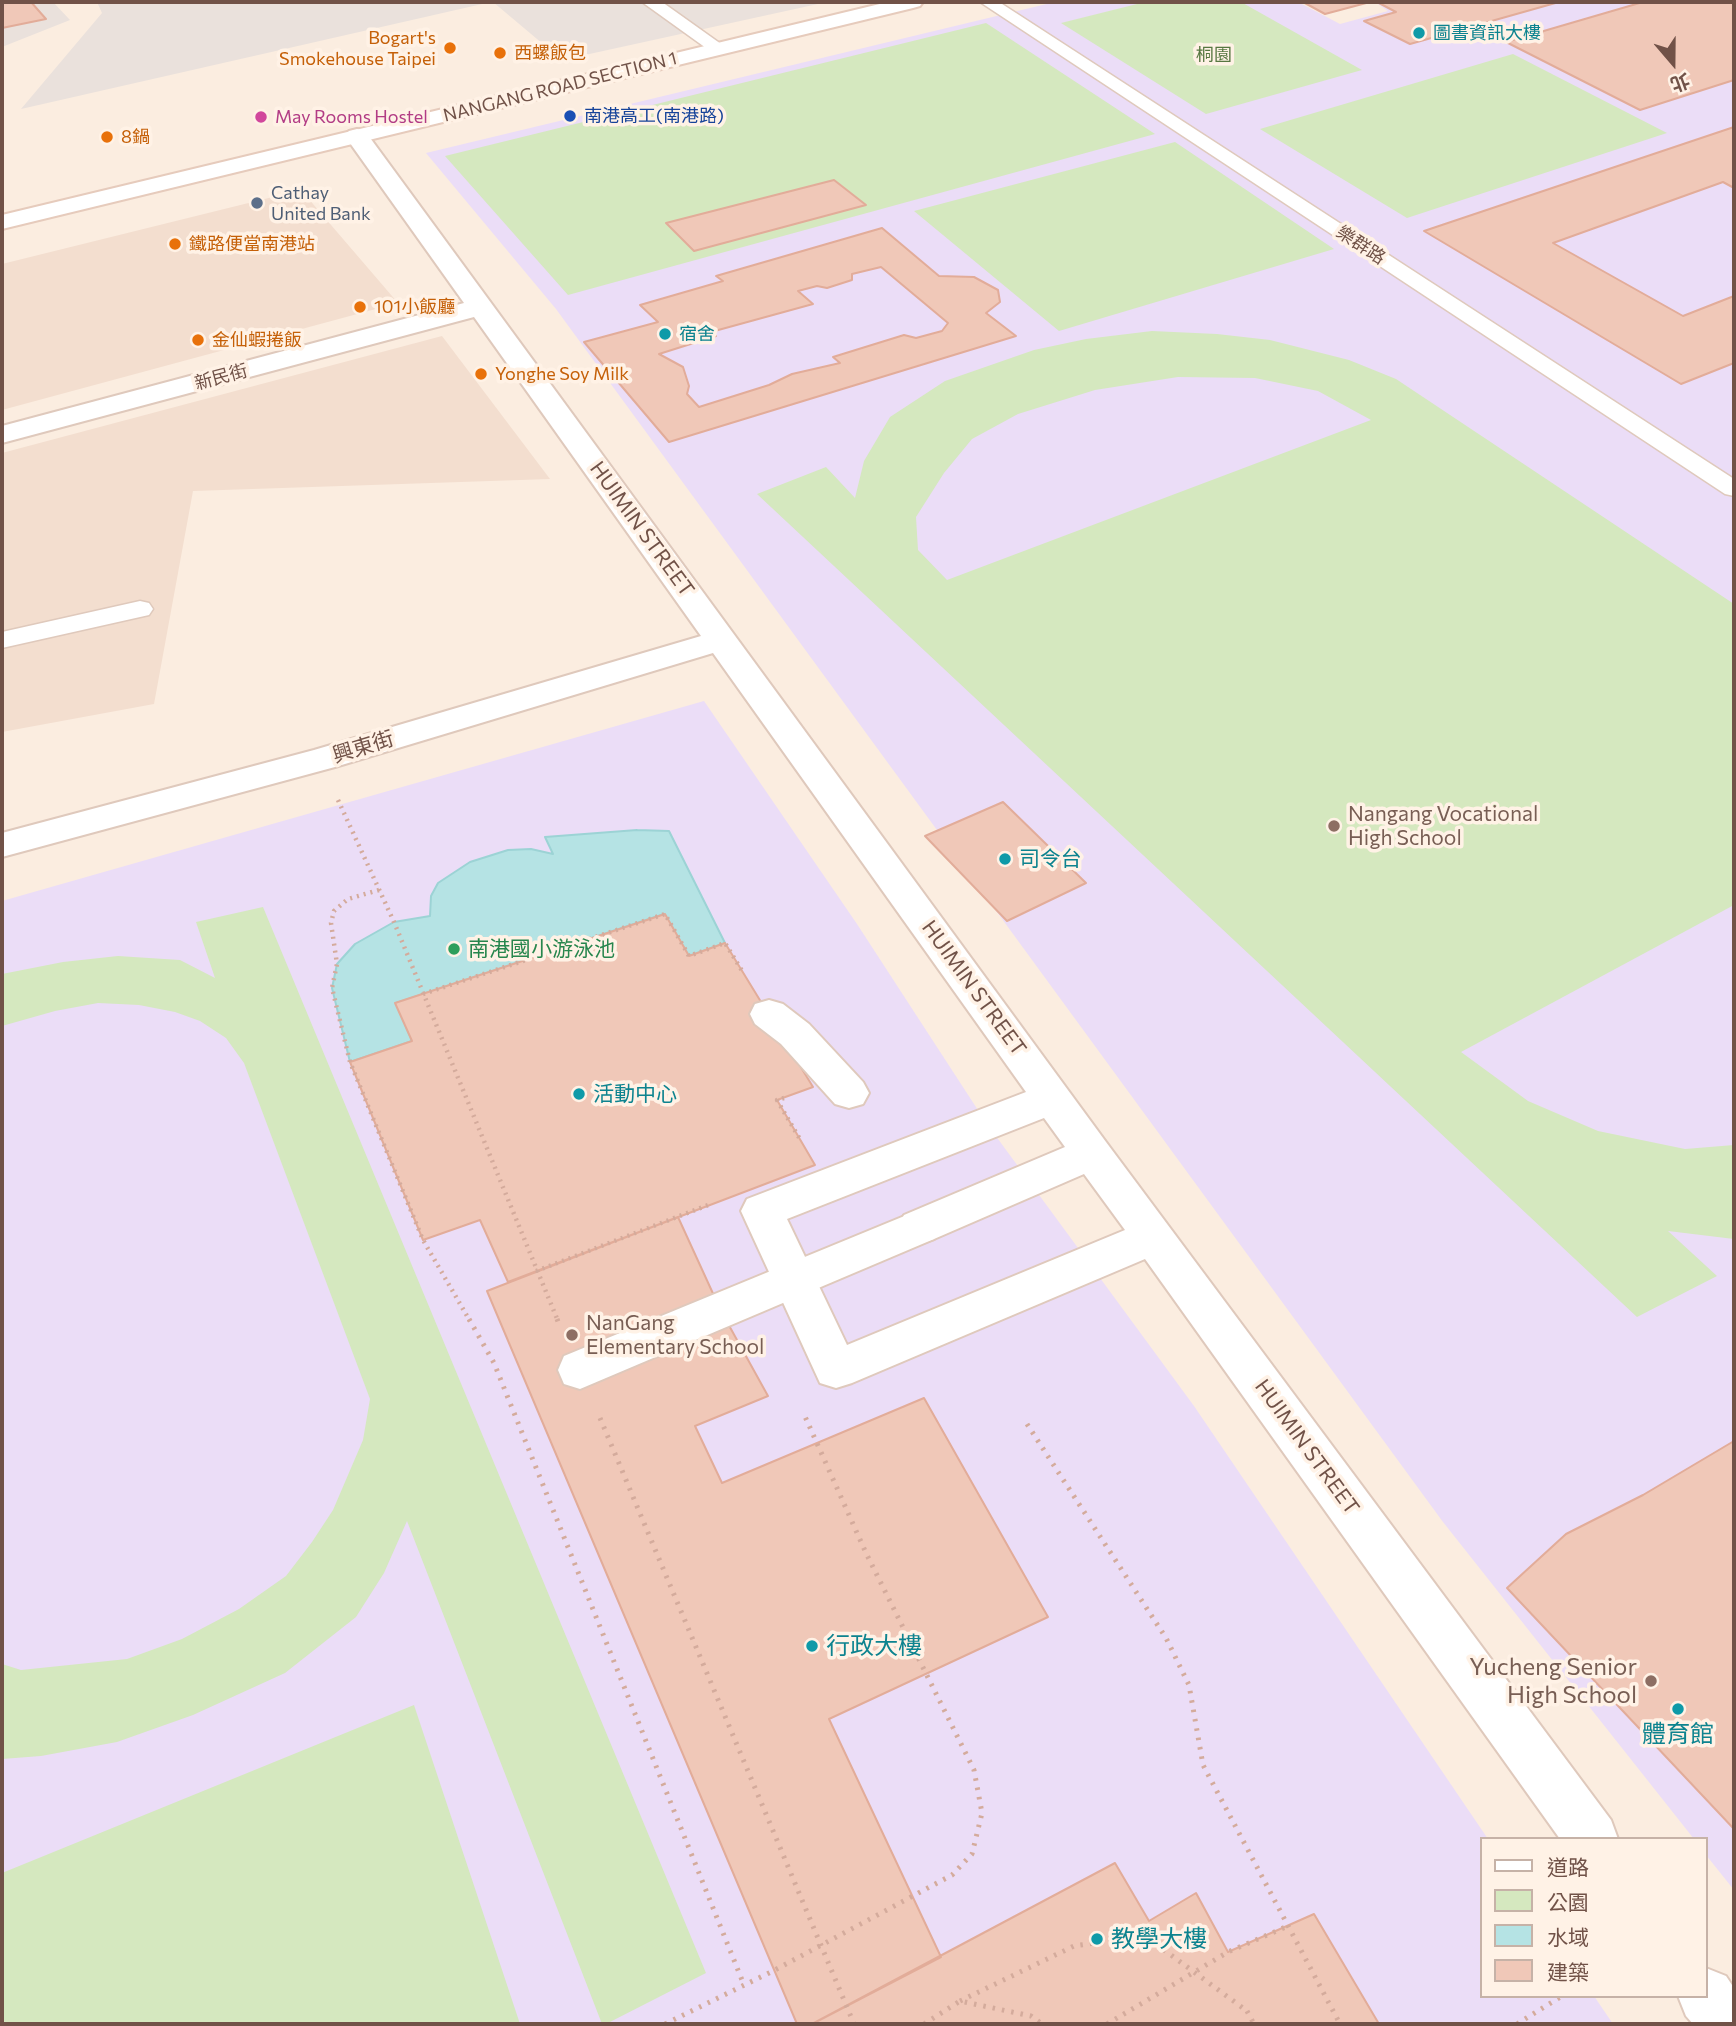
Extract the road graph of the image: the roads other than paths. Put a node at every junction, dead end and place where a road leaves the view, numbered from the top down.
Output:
1 (651, 2) edge
2 (913, 2) edge
3 (988, 2) edge
4 (719, 49) junction
5 (357, 136) junction
6 (2, 222) edge
7 (481, 307) junction
8 (2, 435) edge
9 (1734, 489) edge
10 (140, 609) dead end
11 (2, 640) edge
12 (722, 640) junction
13 (2, 845) edge
14 (769, 1014) road end
15 (849, 1093) dead end
16 (1053, 1098) junction
17 (1092, 1153) junction
18 (1153, 1237) junction
19 (793, 1280) junction
20 (580, 1370) road end
21 (1591, 1837) edge
22 (1708, 1998) edge
23 (1727, 2024) edge

1 - 4 lane
2 - 4 street, NANGANG ROAD SECTION 1
3 - 9 lane, 樂群路
4 - 5 street, NANGANG ROAD SECTION 1
5 - 6 street, NANGANG ROAD SECTION 1
5 - 7 street, HUIMIN STREET
7 - 8 street, 新民街
7 - 12 street, HUIMIN STREET
10 - 11 lane
12 - 13 street, 興東街
12 - 16 street, HUIMIN STREET
14 - 15 street
16 - 17 street, HUIMIN STREET
16 - 19 street
17 - 18 street, HUIMIN STREET
17 - 19 street
18 - 19 street
18 - 21 street, HUIMIN STREET
19 - 20 street
22 - 23 street

